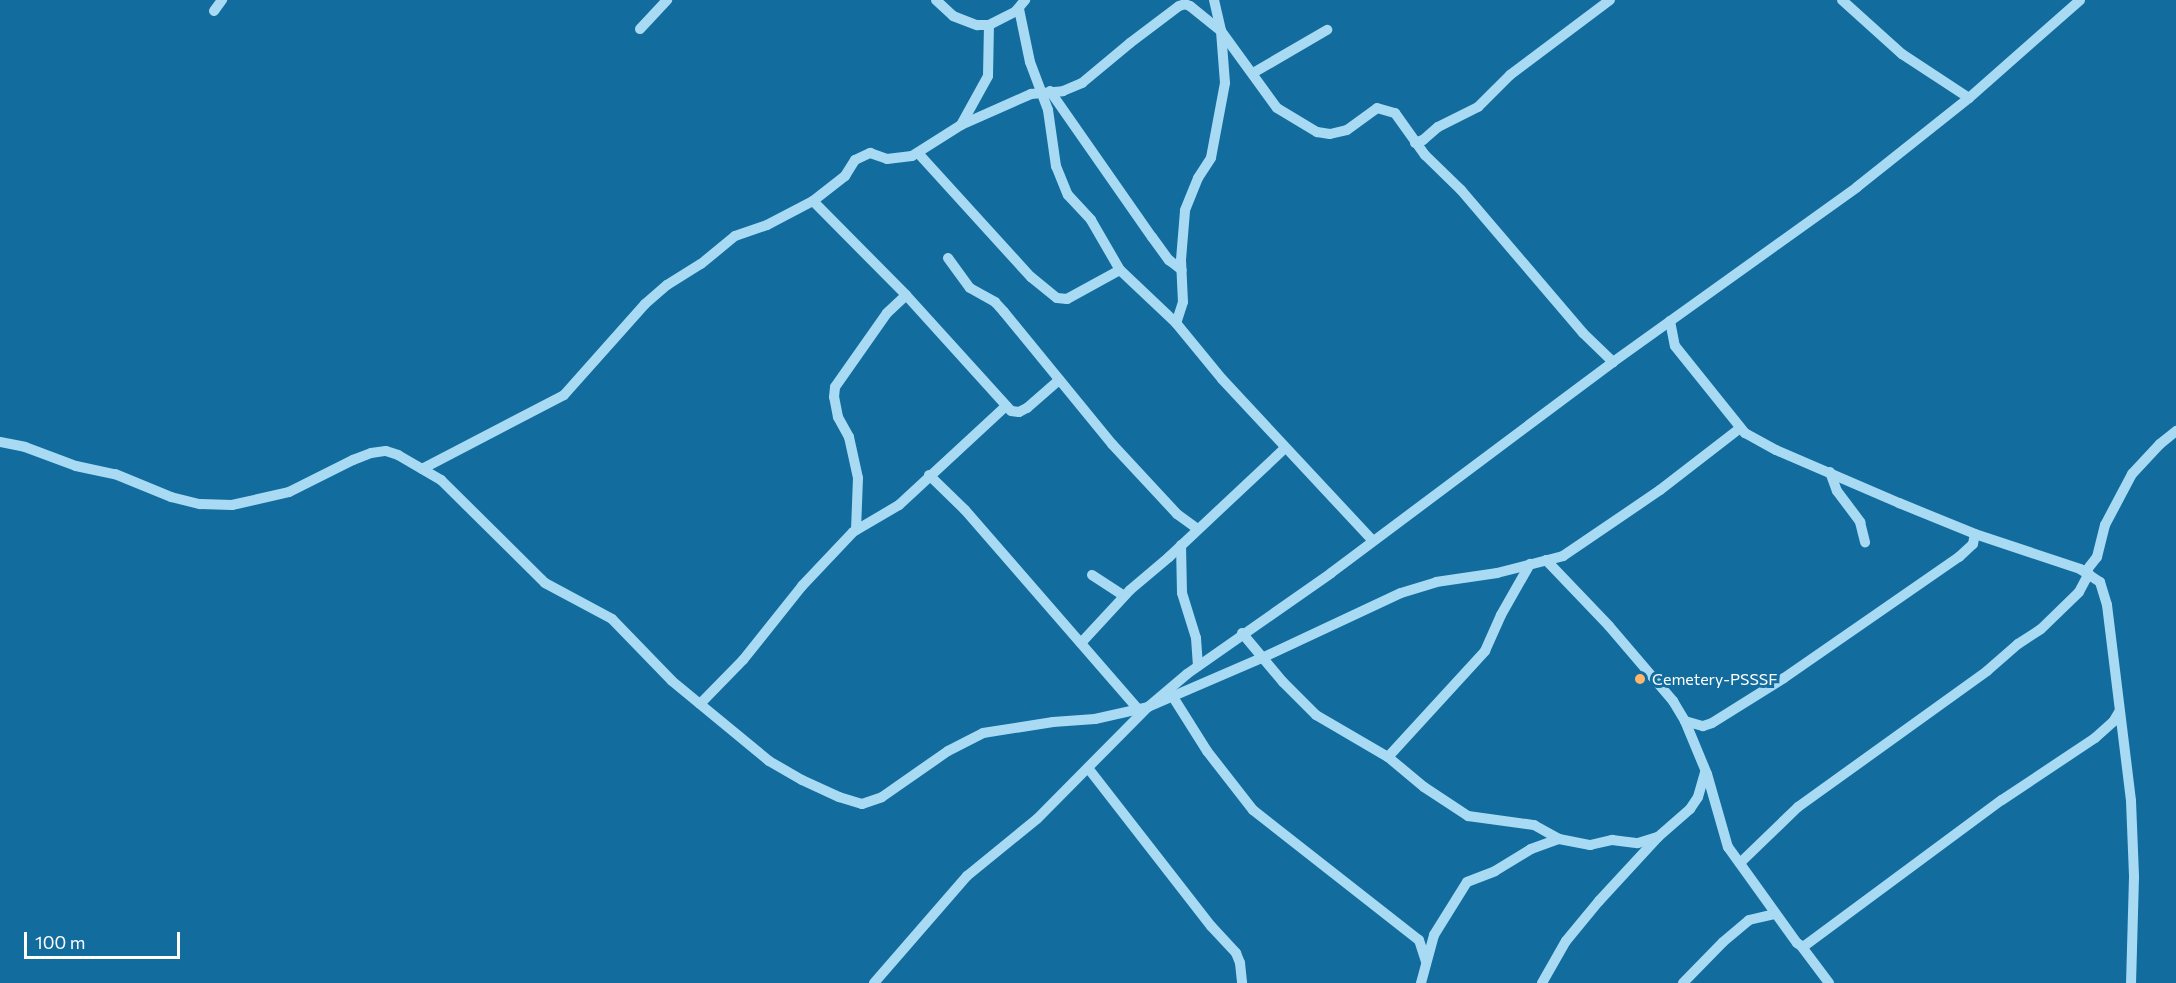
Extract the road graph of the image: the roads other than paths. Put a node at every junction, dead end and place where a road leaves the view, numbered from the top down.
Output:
1 (222, 0) edge
2 (667, 0) edge
3 (936, 0) edge
4 (1214, 0) edge
5 (1610, 0) edge
6 (1842, 0) edge
7 (2080, 0) edge
8 (1022, 4) edge
9 (214, 10) dead end
10 (989, 25) junction
11 (640, 29) dead end
12 (1327, 30) dead end
13 (1221, 31) junction
14 (1253, 73) junction
15 (1046, 92) junction
16 (1969, 98) junction
17 (961, 125) junction
18 (1415, 143) junction
19 (918, 153) junction
20 (813, 201) junction
21 (948, 258) dead end
22 (1120, 270) junction
23 (1182, 270) junction
24 (906, 295) junction
25 (1670, 321) junction
26 (1176, 323) junction
27 (1613, 362) junction
28 (1059, 380) junction
29 (1006, 406) junction
30 (1739, 429) junction
31 (2176, 431) edge
32 (0, 442) edge
33 (1285, 448) junction
34 (422, 469) junction
35 (1830, 472) junction
36 (929, 475) junction
37 (1198, 529) junction
38 (856, 530) junction
39 (1975, 534) junction
40 (1373, 541) junction
41 (1865, 542) dead end
42 (1181, 545) junction
43 (1546, 560) junction
44 (1530, 564) junction
45 (2087, 572) junction
46 (1092, 575) dead end
47 (1124, 596) junction
48 (1242, 633) junction
49 (1081, 643) junction
50 (1262, 658) junction
51 (1198, 666) junction
52 (1173, 697) junction
53 (700, 704) junction
54 (1143, 708) junction
55 (2119, 712) junction
56 (1685, 722) junction
57 (1388, 757) junction
58 (1088, 768) junction
59 (1706, 770) junction
60 (1658, 837) junction
61 (1559, 839) junction
62 (1740, 863) junction
63 (1775, 914) junction
64 (1802, 947) junction
65 (1426, 962) junction
66 (874, 983) edge
67 (1242, 983) edge
68 (1421, 983) edge
69 (1542, 983) edge
70 (1683, 983) edge
71 (1828, 983) edge
72 (2132, 983) edge

1 - 9 street
2 - 11 street
3 - 10 street
4 - 13 street
5 - 18 street
6 - 16 street
7 - 16 street
8 - 10 street
8 - 15 street
10 - 17 street
12 - 14 street
13 - 14 street
13 - 15 street
13 - 23 street
14 - 18 street
15 - 17 street
15 - 22 street
15 - 23 street
16 - 25 street
17 - 19 street
18 - 27 street
19 - 20 street
19 - 22 street
20 - 24 street
20 - 34 street
21 - 28 street
22 - 26 street
23 - 26 street
24 - 29 street
24 - 38 street
25 - 27 street
25 - 30 street
26 - 33 street
27 - 40 street
28 - 29 street
28 - 37 street
29 - 36 street
30 - 35 street
30 - 43 street
31 - 45 street
32 - 34 street
33 - 37 street
33 - 40 street
34 - 53 street
35 - 39 street
35 - 41 street
36 - 38 street
36 - 49 street
37 - 42 street
38 - 53 street
39 - 45 street
39 - 56 street
40 - 48 street
42 - 47 street
42 - 51 street
43 - 44 street
43 - 56 street
44 - 50 street
44 - 57 street
45 - 55 street
45 - 62 street
46 - 47 street
47 - 49 street
48 - 50 street
48 - 51 street
49 - 54 street
50 - 52 street
50 - 57 street
51 - 54 street
52 - 54 street
52 - 65 street
53 - 54 street
54 - 58 street
55 - 64 street
55 - 72 street
56 - 59 street
57 - 61 street
58 - 66 street
58 - 67 street
59 - 60 street
59 - 62 street
60 - 61 street
60 - 69 street
61 - 65 street
62 - 63 street
63 - 64 street
63 - 70 street
64 - 71 street
65 - 68 street

